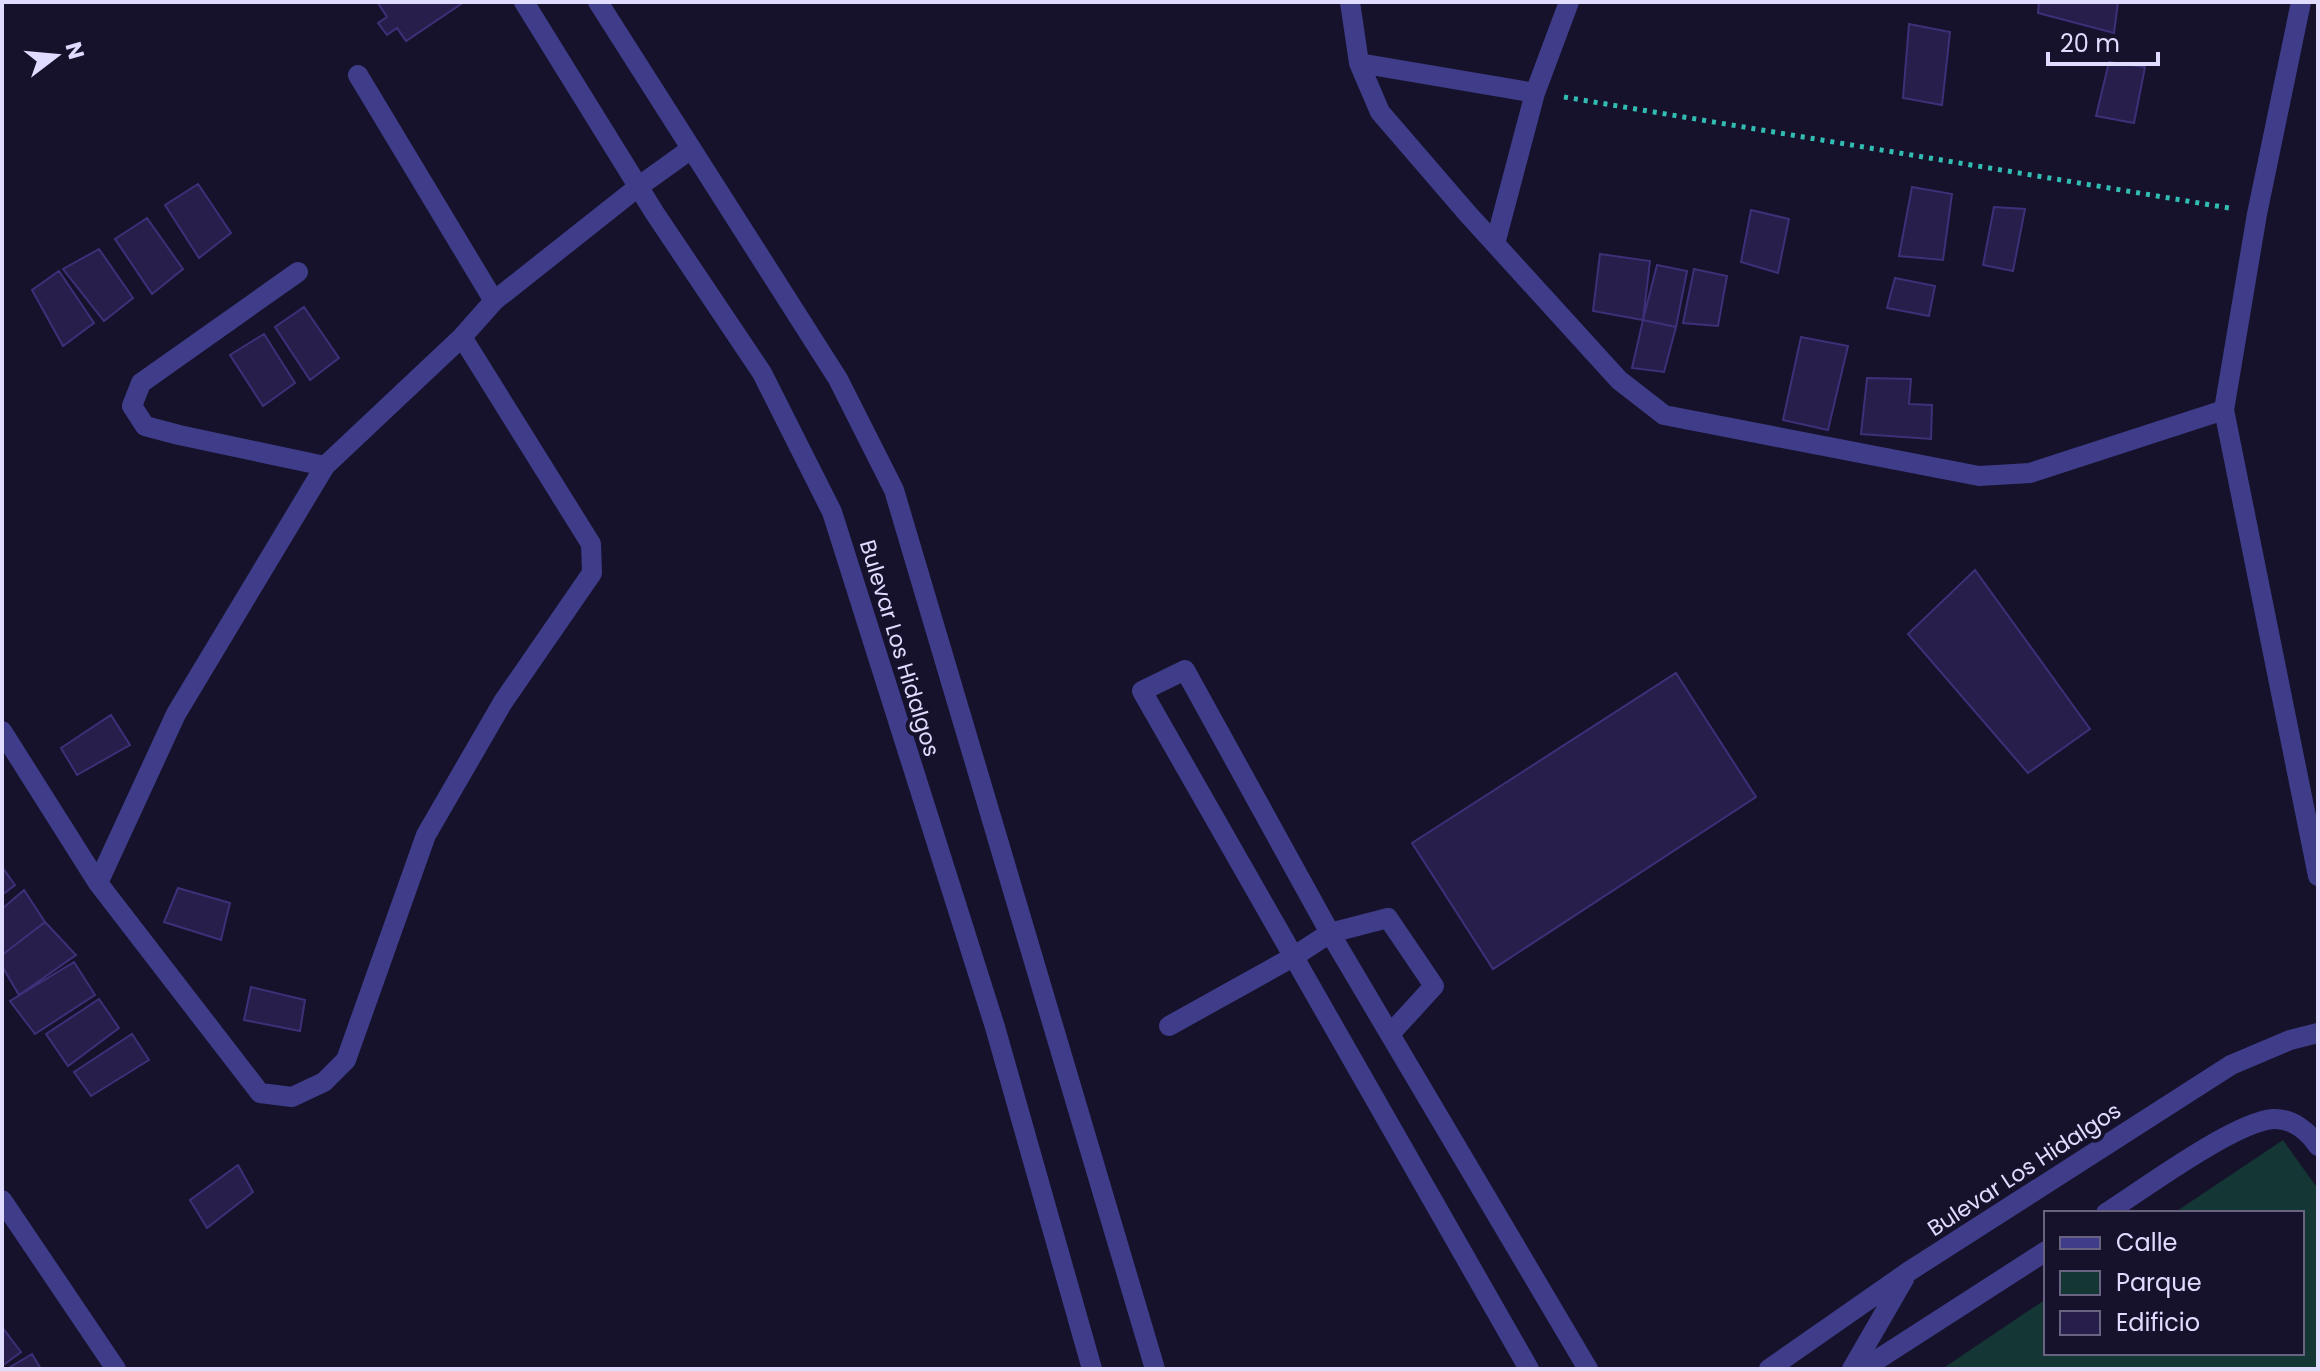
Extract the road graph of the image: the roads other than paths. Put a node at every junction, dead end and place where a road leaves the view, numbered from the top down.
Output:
1 (524, 2) edge
2 (598, 2) edge
3 (1350, 2) edge
4 (1569, 2) edge
5 (2301, 2) edge
6 (1359, 63) junction
7 (358, 75) dead end
8 (1535, 93) junction
9 (691, 149) junction
10 (638, 187) junction
11 (1495, 244) junction
12 (298, 272) dead end
13 (494, 301) junction
14 (462, 337) junction
15 (2224, 410) junction
16 (325, 466) junction
17 (2, 731) edge
18 (2318, 876) edge
19 (98, 883) junction
20 (1330, 933) junction
21 (1293, 957) junction
22 (1169, 1026) dead end
23 (2318, 1033) edge
24 (1390, 1034) junction
25 (2318, 1146) edge
26 (2, 1200) edge
27 (2109, 1211) edge
28 (2044, 1252) edge
29 (1908, 1272) junction
30 (116, 1369) edge
31 (1092, 1369) edge
32 (1155, 1369) edge
33 (1529, 1369) edge
34 (1588, 1369) edge
35 (1769, 1369) edge
36 (1852, 1369) edge
37 (1863, 1369) edge

1 - 10 street, Bulevar Los Hidalgos
2 - 9 street, Bulevar Los Hidalgos
3 - 6 street
4 - 8 street
5 - 15 street
6 - 8 street
6 - 11 street
7 - 13 street
8 - 11 street
9 - 10 street
9 - 32 street, Bulevar Los Hidalgos
10 - 13 street
10 - 31 street, Bulevar Los Hidalgos
11 - 15 street
12 - 16 street
13 - 14 street
14 - 16 street
14 - 19 street
15 - 18 street
16 - 19 street
17 - 19 street
20 - 21 street
20 - 21 street
20 - 24 street
20 - 24 street
21 - 22 street
21 - 33 street
23 - 29 street, Bulevar Los Hidalgos
24 - 34 street
25 - 27 street
26 - 30 street
28 - 37 street
29 - 35 street, Bulevar Los Hidalgos
29 - 36 street

